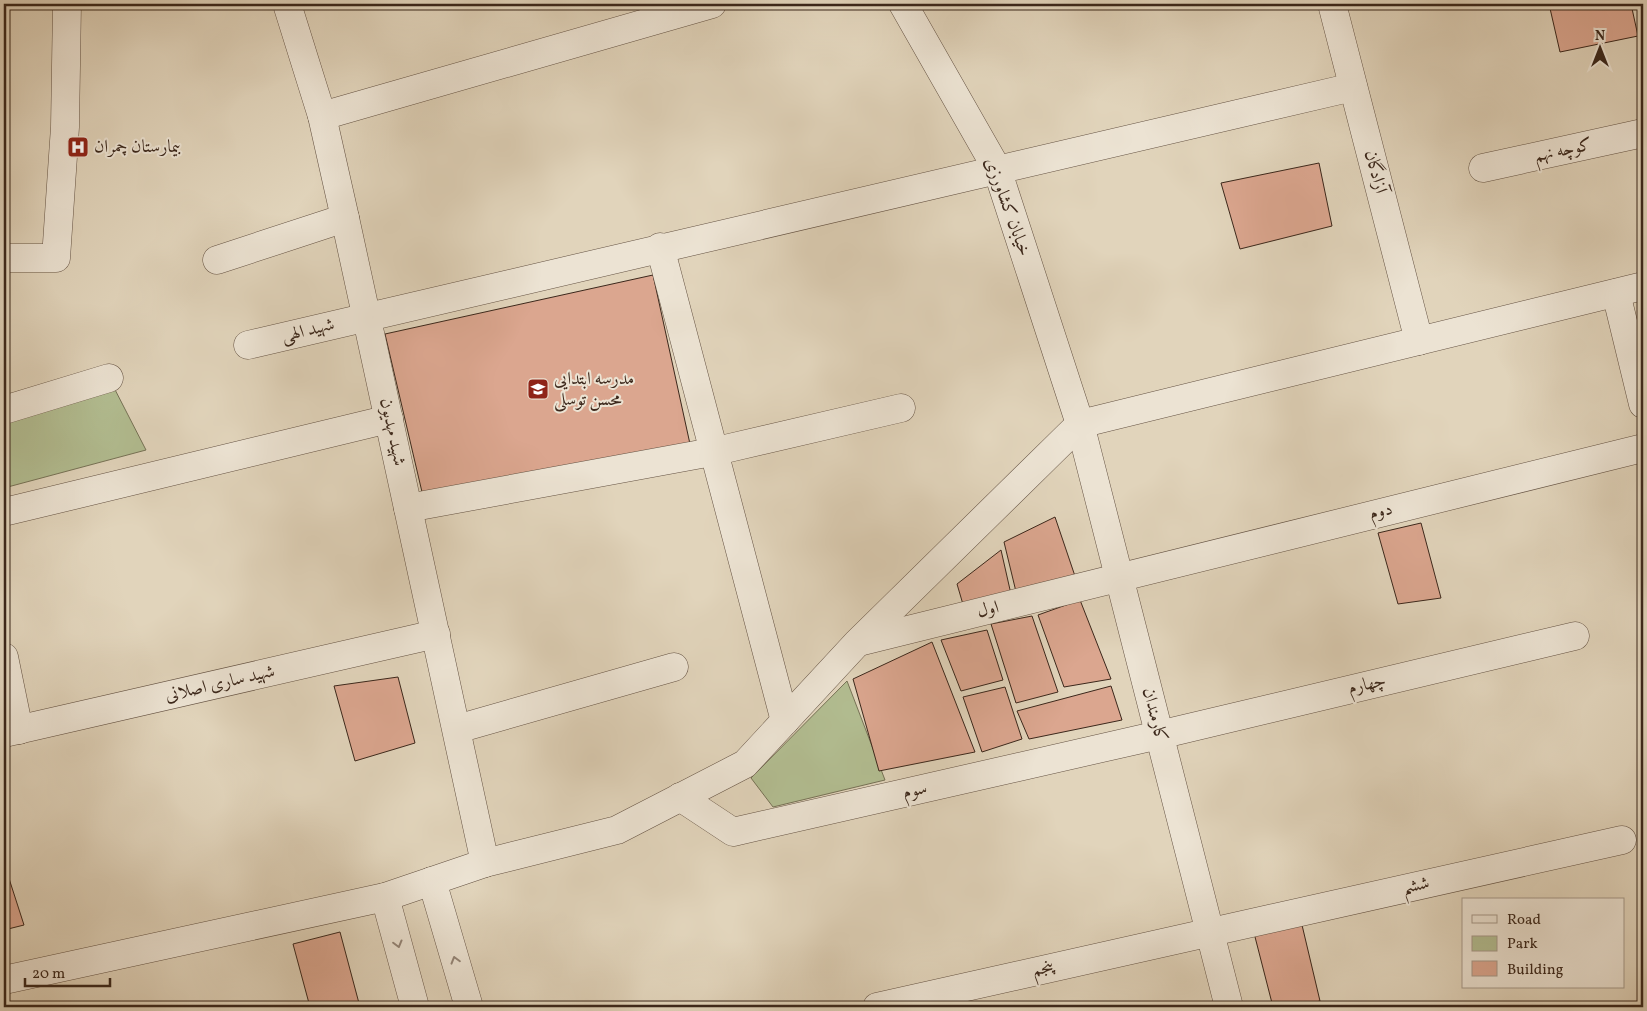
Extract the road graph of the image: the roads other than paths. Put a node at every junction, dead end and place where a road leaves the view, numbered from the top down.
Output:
1 (66, 4) edge
2 (287, 4) edge
3 (712, 4) edge
4 (903, 4) edge
5 (1332, 4) edge
6 (1353, 87) junction
7 (322, 116) junction
8 (1643, 133) edge
9 (1483, 168) dead end
10 (998, 169) junction
11 (345, 218) junction
12 (660, 247) junction
13 (4, 258) edge
14 (217, 260) dead end
15 (1643, 286) edge
16 (1616, 293) junction
17 (367, 316) junction
18 (1419, 341) junction
19 (248, 345) dead end
20 (109, 378) dead end
21 (1643, 404) edge
22 (901, 408) dead end
23 (4, 410) edge
24 (389, 419) junction
25 (1080, 424) junction
26 (1643, 448) edge
27 (712, 452) junction
28 (408, 508) junction
29 (4, 512) edge
30 (1119, 576) junction
31 (436, 634) junction
32 (1575, 636) dead end
33 (857, 643) junction
34 (4, 657) edge
35 (674, 667) dead end
36 (785, 721) junction
37 (457, 729) junction
38 (12, 732) edge
39 (1159, 735) junction
40 (680, 797) junction
41 (1622, 840) dead end
42 (486, 863) junction
43 (432, 881) junction
44 (385, 897) junction
45 (1210, 931) junction
46 (4, 980) edge
47 (415, 1007) edge
48 (469, 1007) edge
49 (877, 1007) edge
50 (1229, 1007) edge

1 - 13 street
2 - 7 street, شهید مهدیون
3 - 7 street
4 - 10 street, خیابان کشاورزی
5 - 6 street, آزادگان
6 - 10 street, شهید الهی
6 - 18 street, آزادگان
7 - 11 street, شهید مهدیون
8 - 9 street, کوچه نهم
10 - 12 street, شهید الهی
10 - 25 street, خیابان کشاورزی
11 - 14 street
11 - 17 street, شهید مهدیون
12 - 17 street, شهید الهی
12 - 27 street
15 - 16 street
16 - 18 street
16 - 21 street
17 - 19 street, شهید الهی
17 - 24 street, شهید مهدیون
18 - 25 street
20 - 23 street
22 - 27 street
24 - 28 street, شهید مهدیون
24 - 29 street
25 - 30 street, کارمندان
25 - 33 street
26 - 30 street, دوم
27 - 28 street
27 - 36 street
28 - 31 street, شهید مهدیون
30 - 33 street, اول
30 - 39 street, کارمندان
31 - 37 street, شهید مهدیون
31 - 38 street, شهید ساری اصلانی
32 - 39 street, چهارم
33 - 36 street
34 - 38 street
35 - 37 street
36 - 40 street
37 - 42 street, شهید مهدیون
39 - 40 street, سوم
39 - 45 street, کارمندان
40 - 42 street
41 - 45 street, ششم
42 - 43 street
43 - 44 street
48 -> 43 street
44 - 46 street
44 -> 47 street
45 - 49 street, پنجم
45 - 50 street, کارمندان

